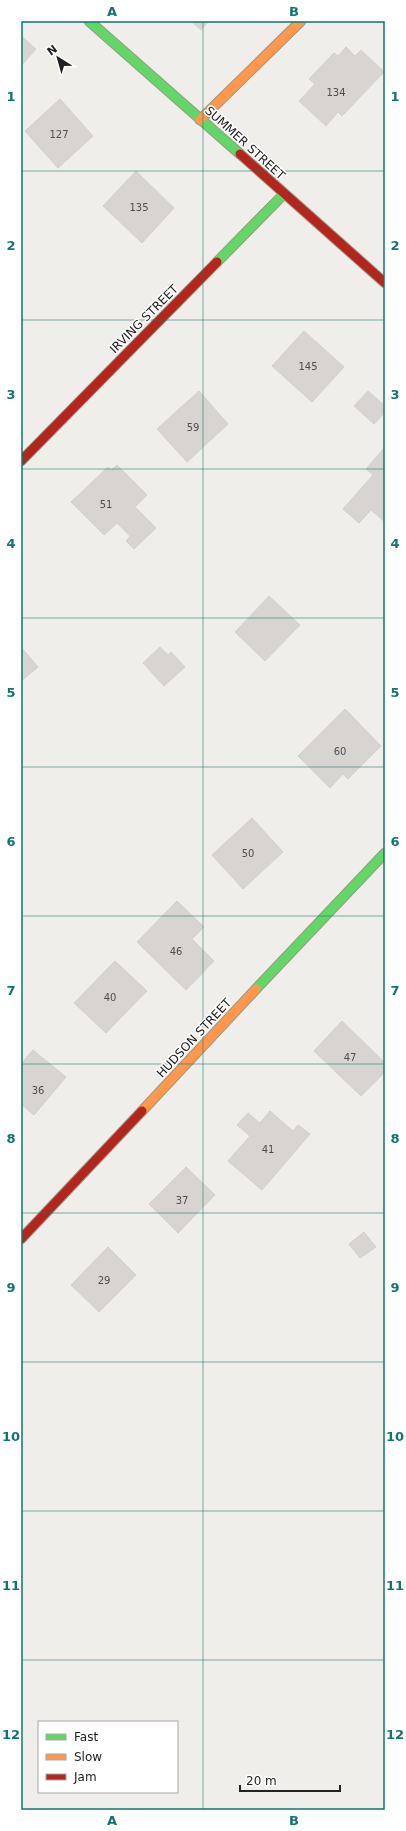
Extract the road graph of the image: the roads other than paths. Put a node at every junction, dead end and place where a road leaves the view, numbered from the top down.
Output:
1 (89, 21) edge
2 (301, 21) edge
3 (200, 120) junction
4 (284, 194) junction
5 (385, 283) edge
6 (21, 461) edge
7 (385, 853) edge
8 (21, 1239) edge

1 - 3 street, SUMMER STREET
2 - 3 street
3 - 4 street, SUMMER STREET
4 - 5 street, SUMMER STREET
4 - 6 street, IRVING STREET
7 - 8 street, HUDSON STREET

